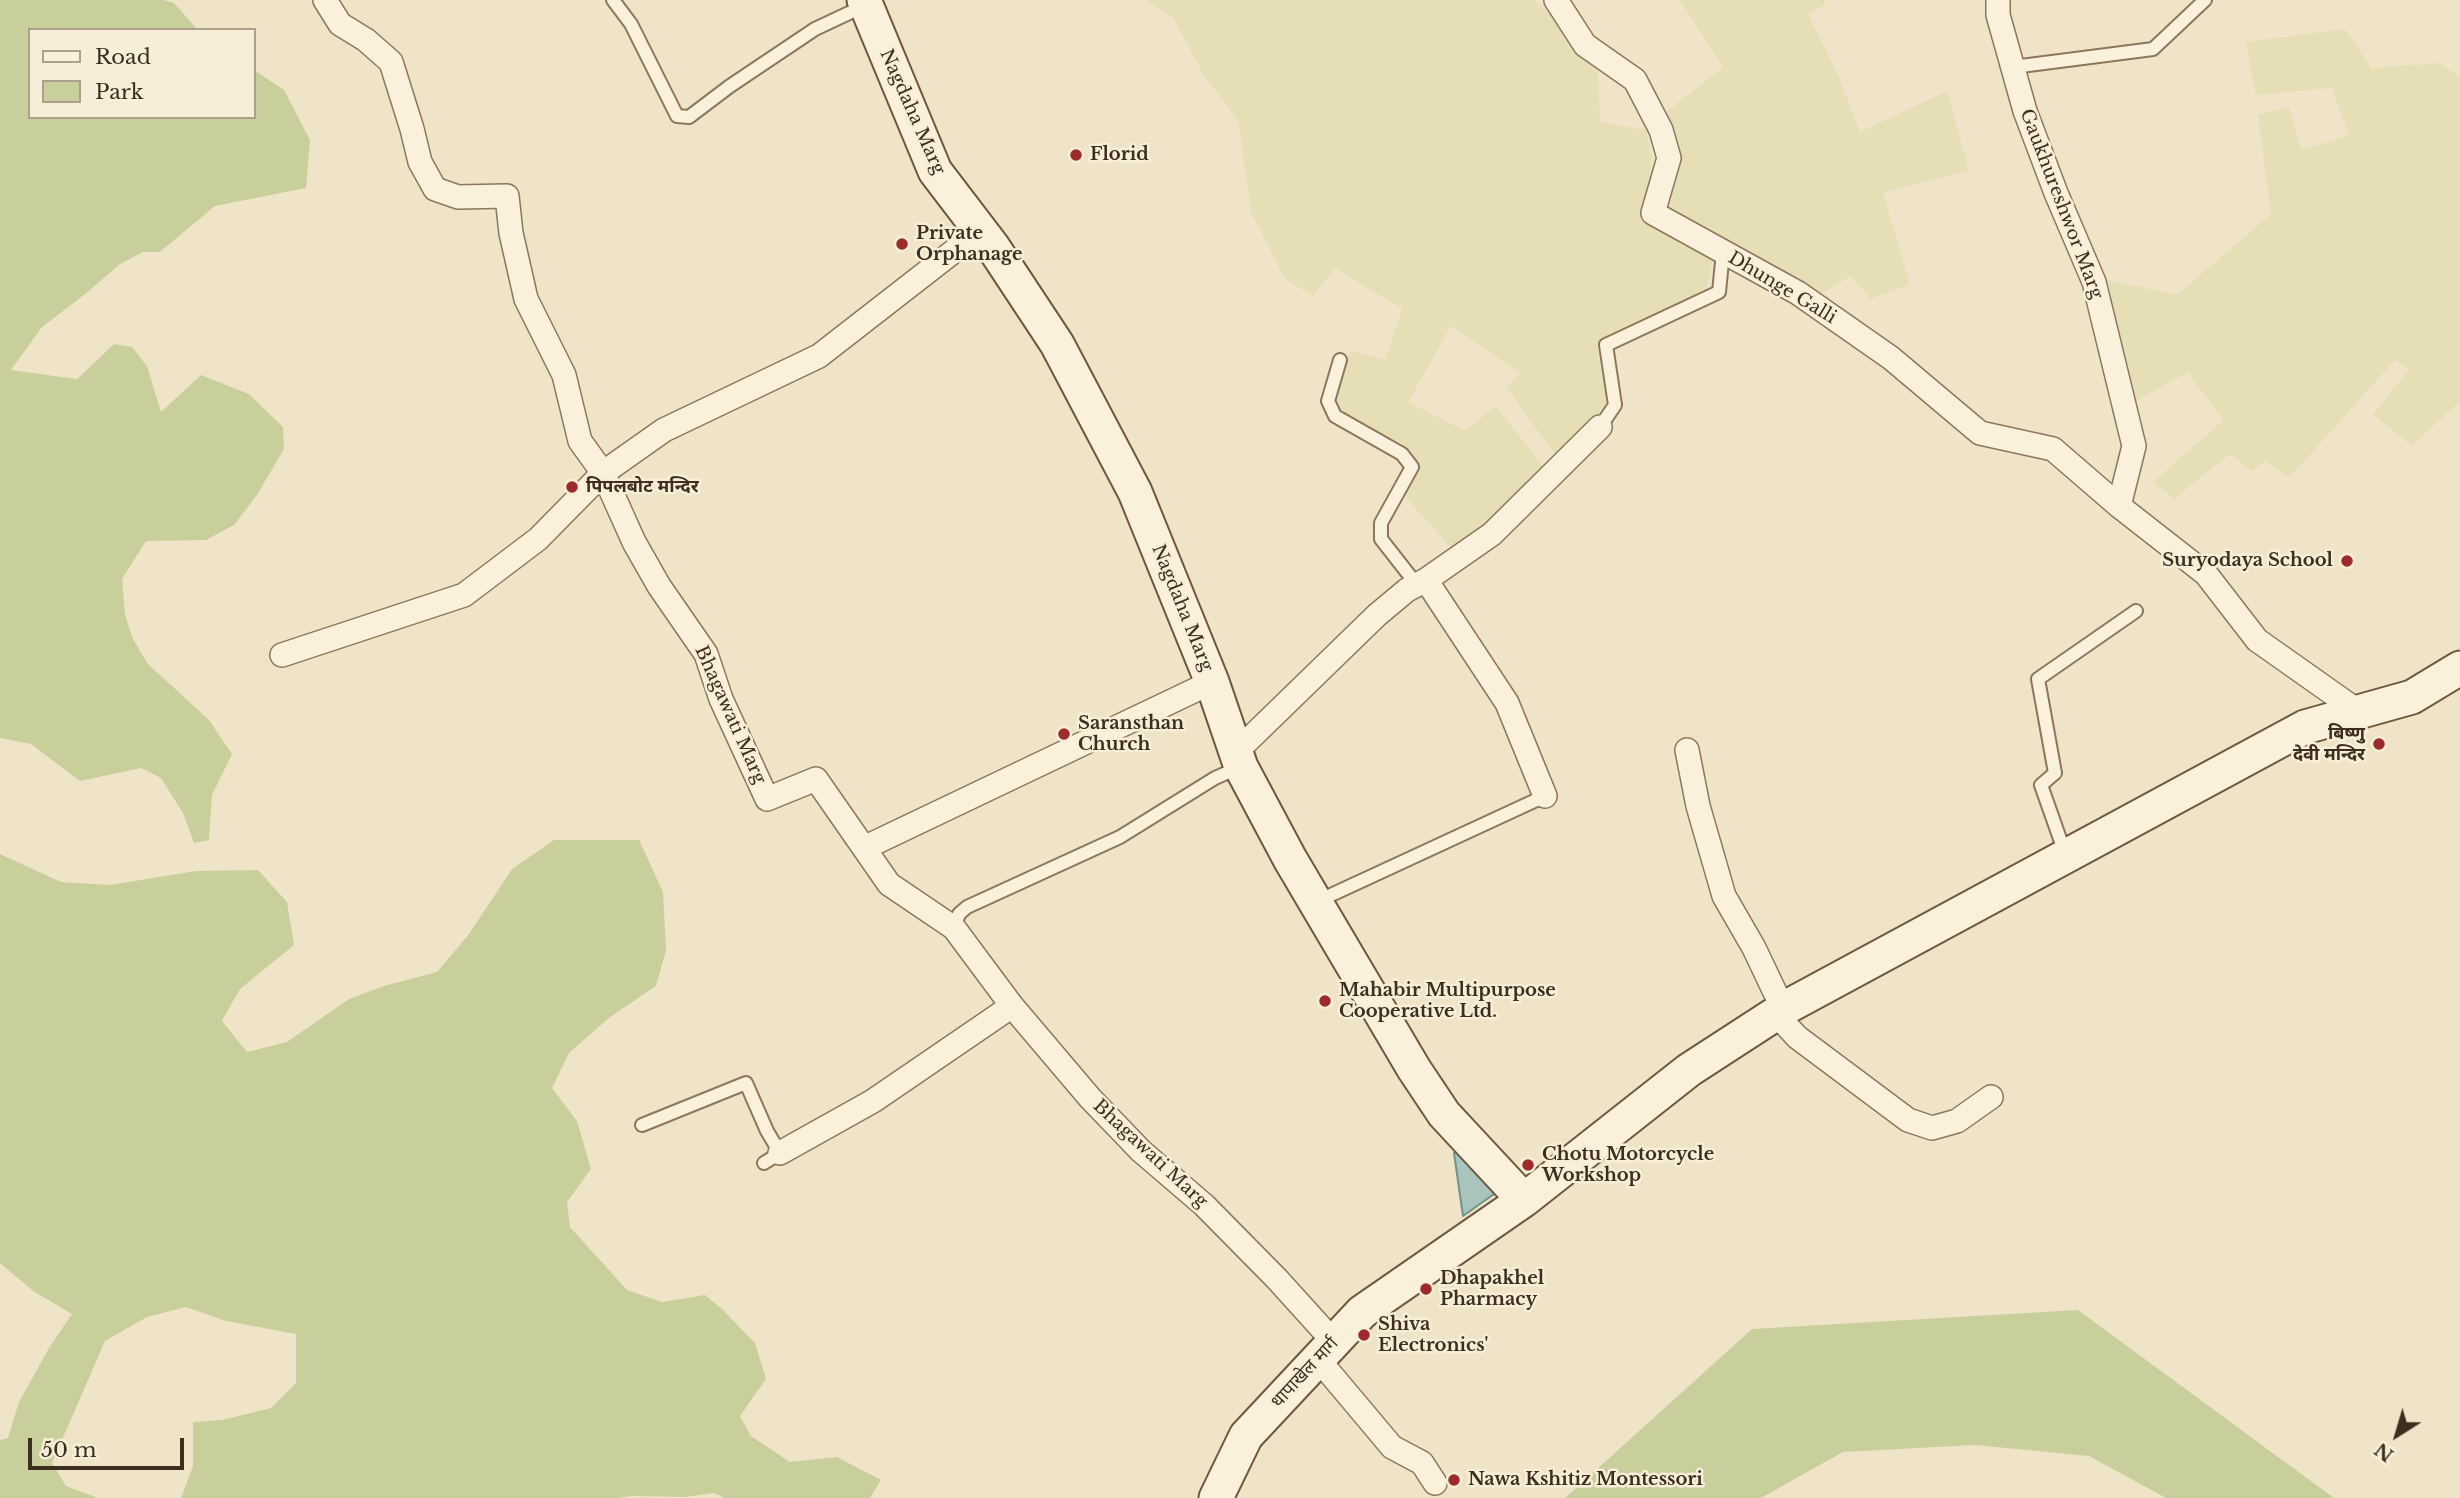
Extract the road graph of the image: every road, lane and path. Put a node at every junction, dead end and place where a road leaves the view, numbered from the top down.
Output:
1 (325, 0) edge
2 (614, 0) edge
3 (1556, 0) edge
4 (1998, 0) edge
5 (2205, 0) edge
6 (865, 3) edge
7 (2013, 67) junction
8 (981, 230) junction
9 (1723, 252) junction
10 (1340, 360) dead end
11 (1600, 427) joint
12 (603, 473) junction
13 (2119, 506) junction
14 (1422, 582) junction
15 (2136, 611) dead end
16 (282, 655) dead end
17 (2460, 668) edge
18 (1212, 682) junction
19 (2359, 712) junction
20 (1688, 750) dead end
21 (1238, 760) junction
22 (1545, 796) joint
23 (864, 848) junction
24 (2066, 856) junction
25 (1315, 903) junction
26 (954, 928) junction
27 (1012, 1006) junction
28 (1780, 1012) junction
29 (1991, 1097) dead end
30 (642, 1125) dead end
31 (772, 1158) joint
32 (1524, 1200) junction
33 (1326, 1350) junction
34 (1435, 1483) dead end
35 (1216, 1498) edge

1 - 12 street, Bhagawati Marg
2 - 6 lane
3 - 9 street, Dhunge Galli
4 - 7 street, Gaukhureshwor Marg
5 - 7 lane
6 - 8 main road, Nagdaha Marg
7 - 13 street, Gaukhureshwor Marg
8 - 12 street
8 - 18 main road, Nagdaha Marg
9 - 11 lane
9 - 13 street, Dhunge Galli
10 - 14 lane
11 - 14 street
12 - 16 street
12 - 23 street, Bhagawati Marg
13 - 19 street
14 - 21 street
14 - 22 street
15 - 24 lane
17 - 19 main road, धापाखेल मार्ग
18 - 21 main road, Nagdaha Marg
18 - 23 street
19 - 24 main road, धापाखेल मार्ग
20 - 28 street
21 - 25 main road, Nagdaha Marg
21 - 26 lane
22 - 25 lane
23 - 26 street, Bhagawati Marg
24 - 28 main road, धापाखेल मार्ग
25 - 32 main road, Nagdaha Marg
26 - 27 street, Bhagawati Marg
27 - 31 street
27 - 33 street, Bhagawati Marg
28 - 29 street
28 - 32 main road, धापाखेल मार्ग
30 - 31 lane
32 - 33 main road, धापाखेल मार्ग
33 - 34 street, Bhagawati Marg
33 - 35 main road, धापाखेल मार्ग

